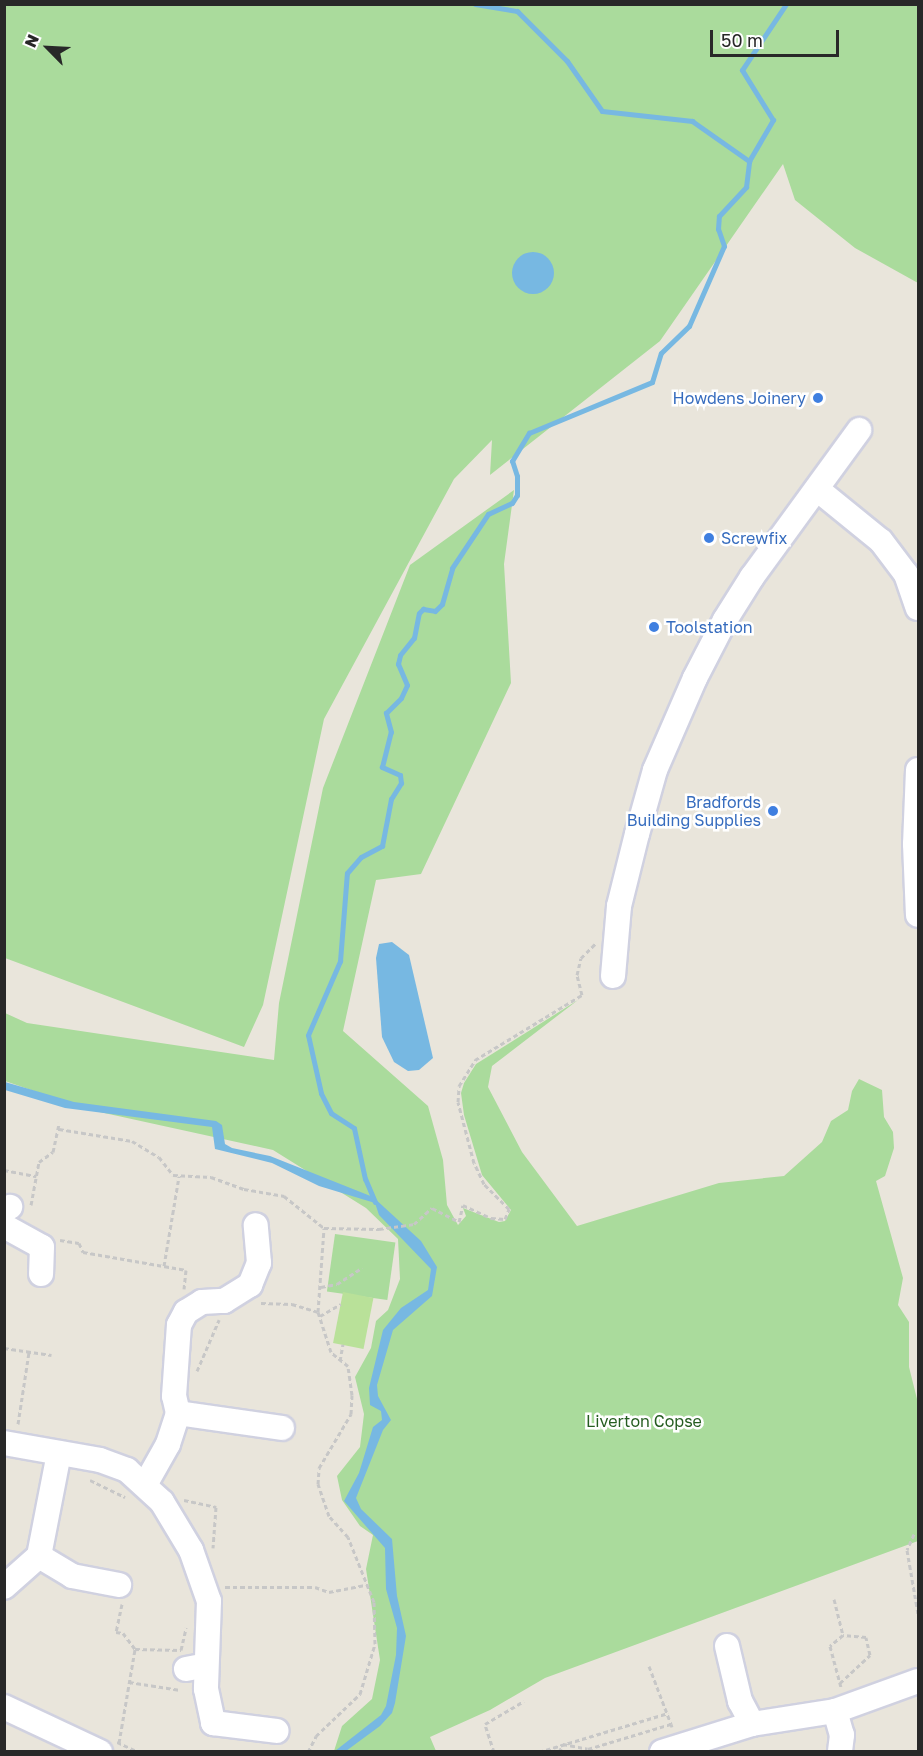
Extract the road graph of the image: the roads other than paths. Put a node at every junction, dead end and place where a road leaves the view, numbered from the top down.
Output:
1 (859, 430) dead end
2 (817, 489) junction
3 (918, 608) edge
4 (918, 770) edge
5 (918, 915) edge
6 (613, 976) dead end
7 (12, 1215) edge
8 (256, 1224) dead end
9 (41, 1274) dead end
10 (178, 1413) junction
11 (282, 1428) dead end
12 (11, 1437) edge
13 (57, 1462) junction
14 (140, 1494) junction
15 (39, 1556) junction
16 (119, 1585) road end
17 (4, 1587) edge
18 (727, 1646) dead end
19 (918, 1681) edge
20 (840, 1700) junction
21 (4, 1707) edge
22 (752, 1724) junction
23 (277, 1731) dead end
24 (670, 1741) edge
25 (67, 1745) edge
26 (109, 1747) edge
27 (840, 1752) edge

1 - 2 street
2 - 3 street
2 - 6 street
4 - 5 street
7 - 9 street
8 - 10 street
10 - 11 street
10 - 14 street
12 - 13 street
13 - 14 street
13 - 15 street
14 - 23 street
15 - 16 street
15 - 17 street
18 - 22 street
19 - 20 street
20 - 22 street
20 - 27 street
21 - 25 street
22 - 24 street
25 - 26 street

